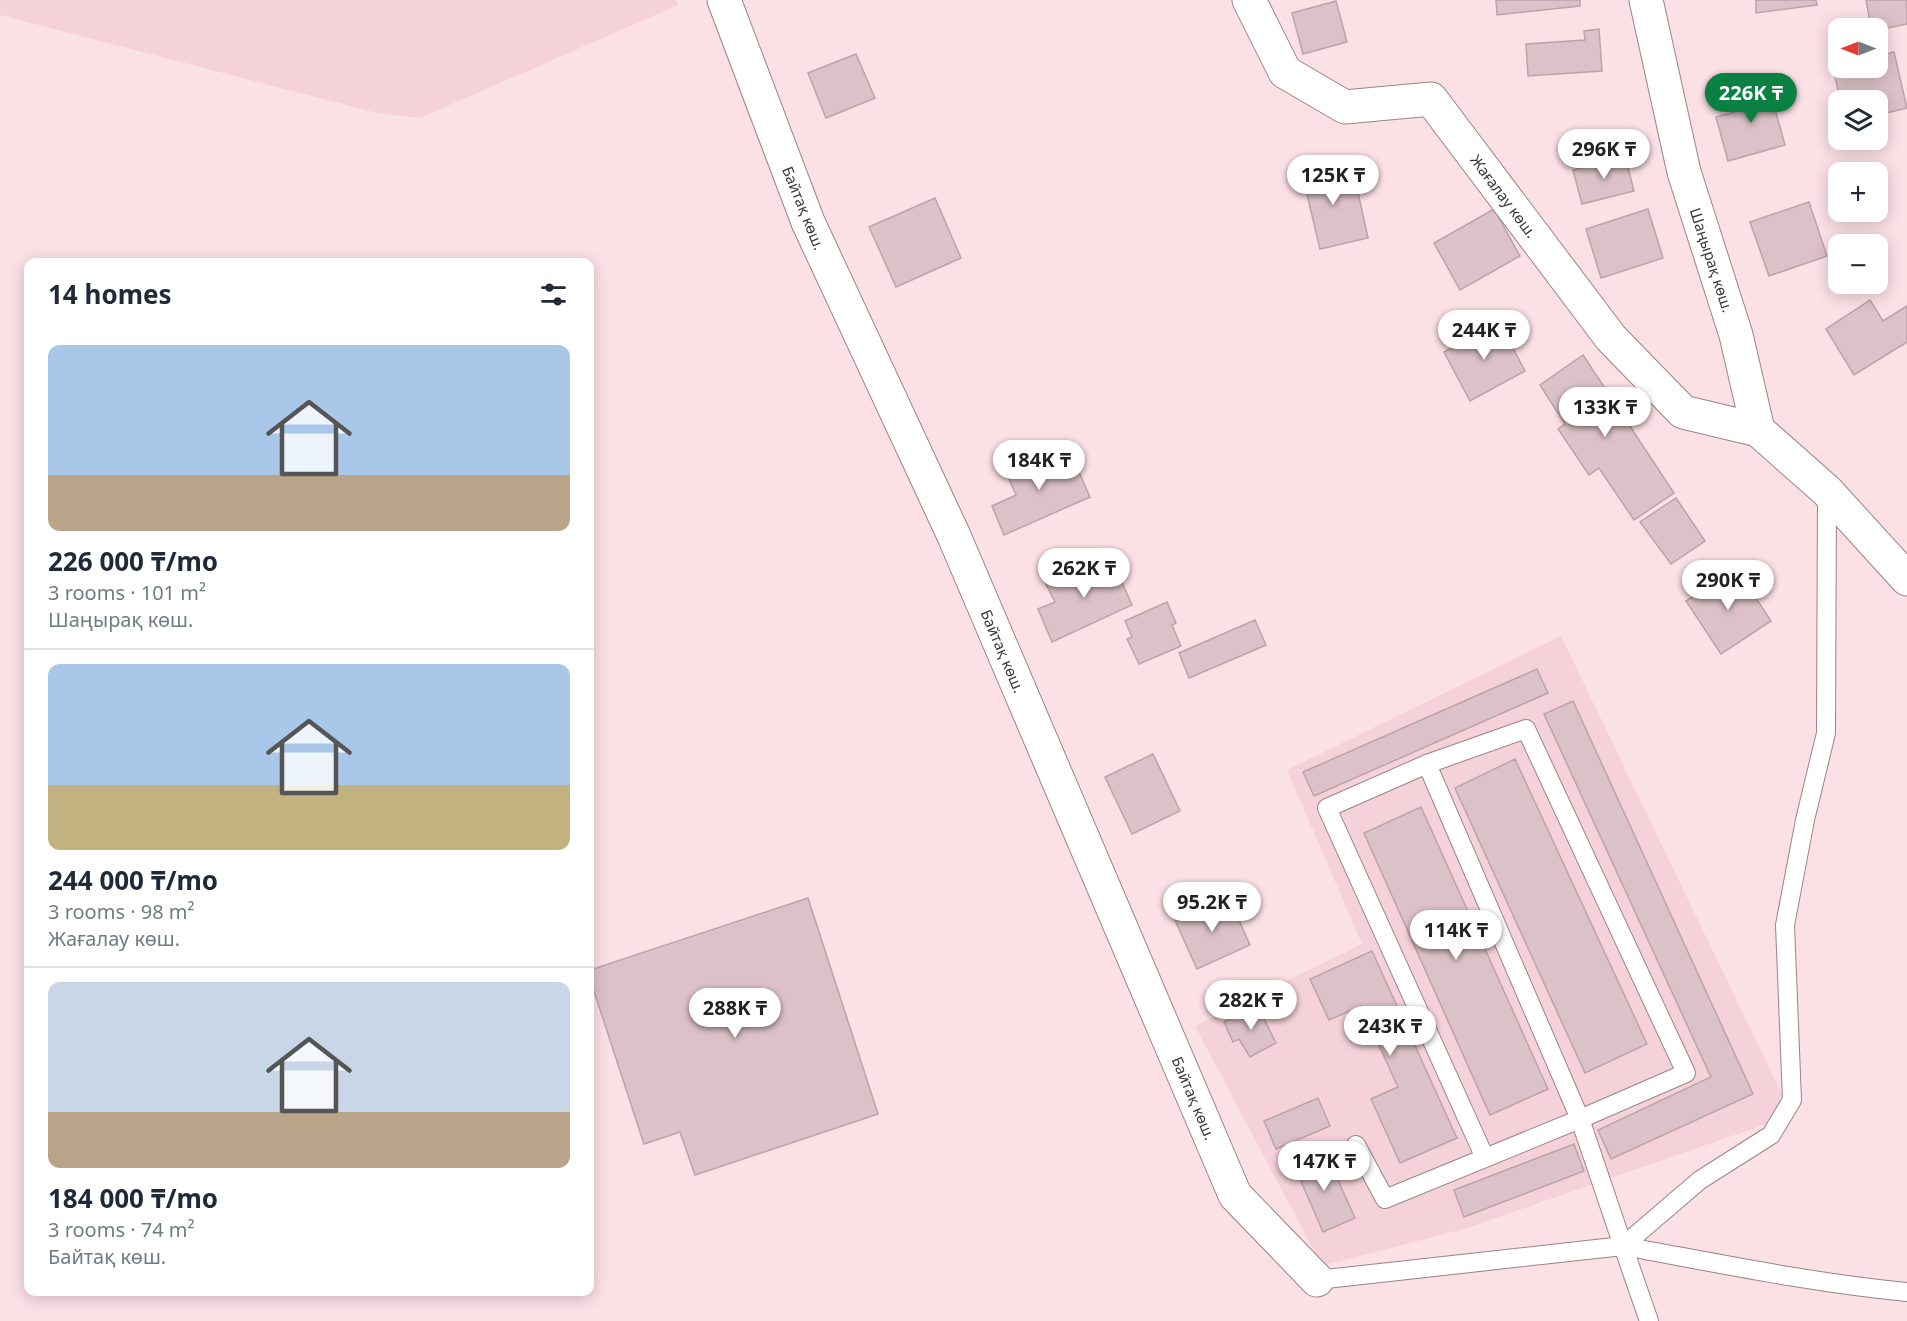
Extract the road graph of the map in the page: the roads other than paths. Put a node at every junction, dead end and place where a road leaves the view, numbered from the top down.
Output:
1 (724, 0) edge
2 (1250, 0) edge
3 (1646, 0) edge
4 (1758, 430) junction
5 (1827, 491) junction
6 (1907, 579) edge
7 (1427, 764) junction
8 (1580, 1119) junction
9 (1356, 1146) dead end
10 (1485, 1158) junction
11 (1623, 1246) junction
12 (1317, 1280) joint
13 (1907, 1293) edge
14 (1649, 1321) edge

1 - 12 street, Байтақ көш.
2 - 4 street, Жағалау көш.
3 - 4 street, Шаңырақ көш.
4 - 5 street
5 - 6 street
5 - 11 lane
7 - 8 lane
7 - 8 lane
7 - 10 lane
8 - 10 lane
8 - 11 lane
9 - 10 lane
11 - 12 lane
11 - 13 lane
11 - 14 lane

